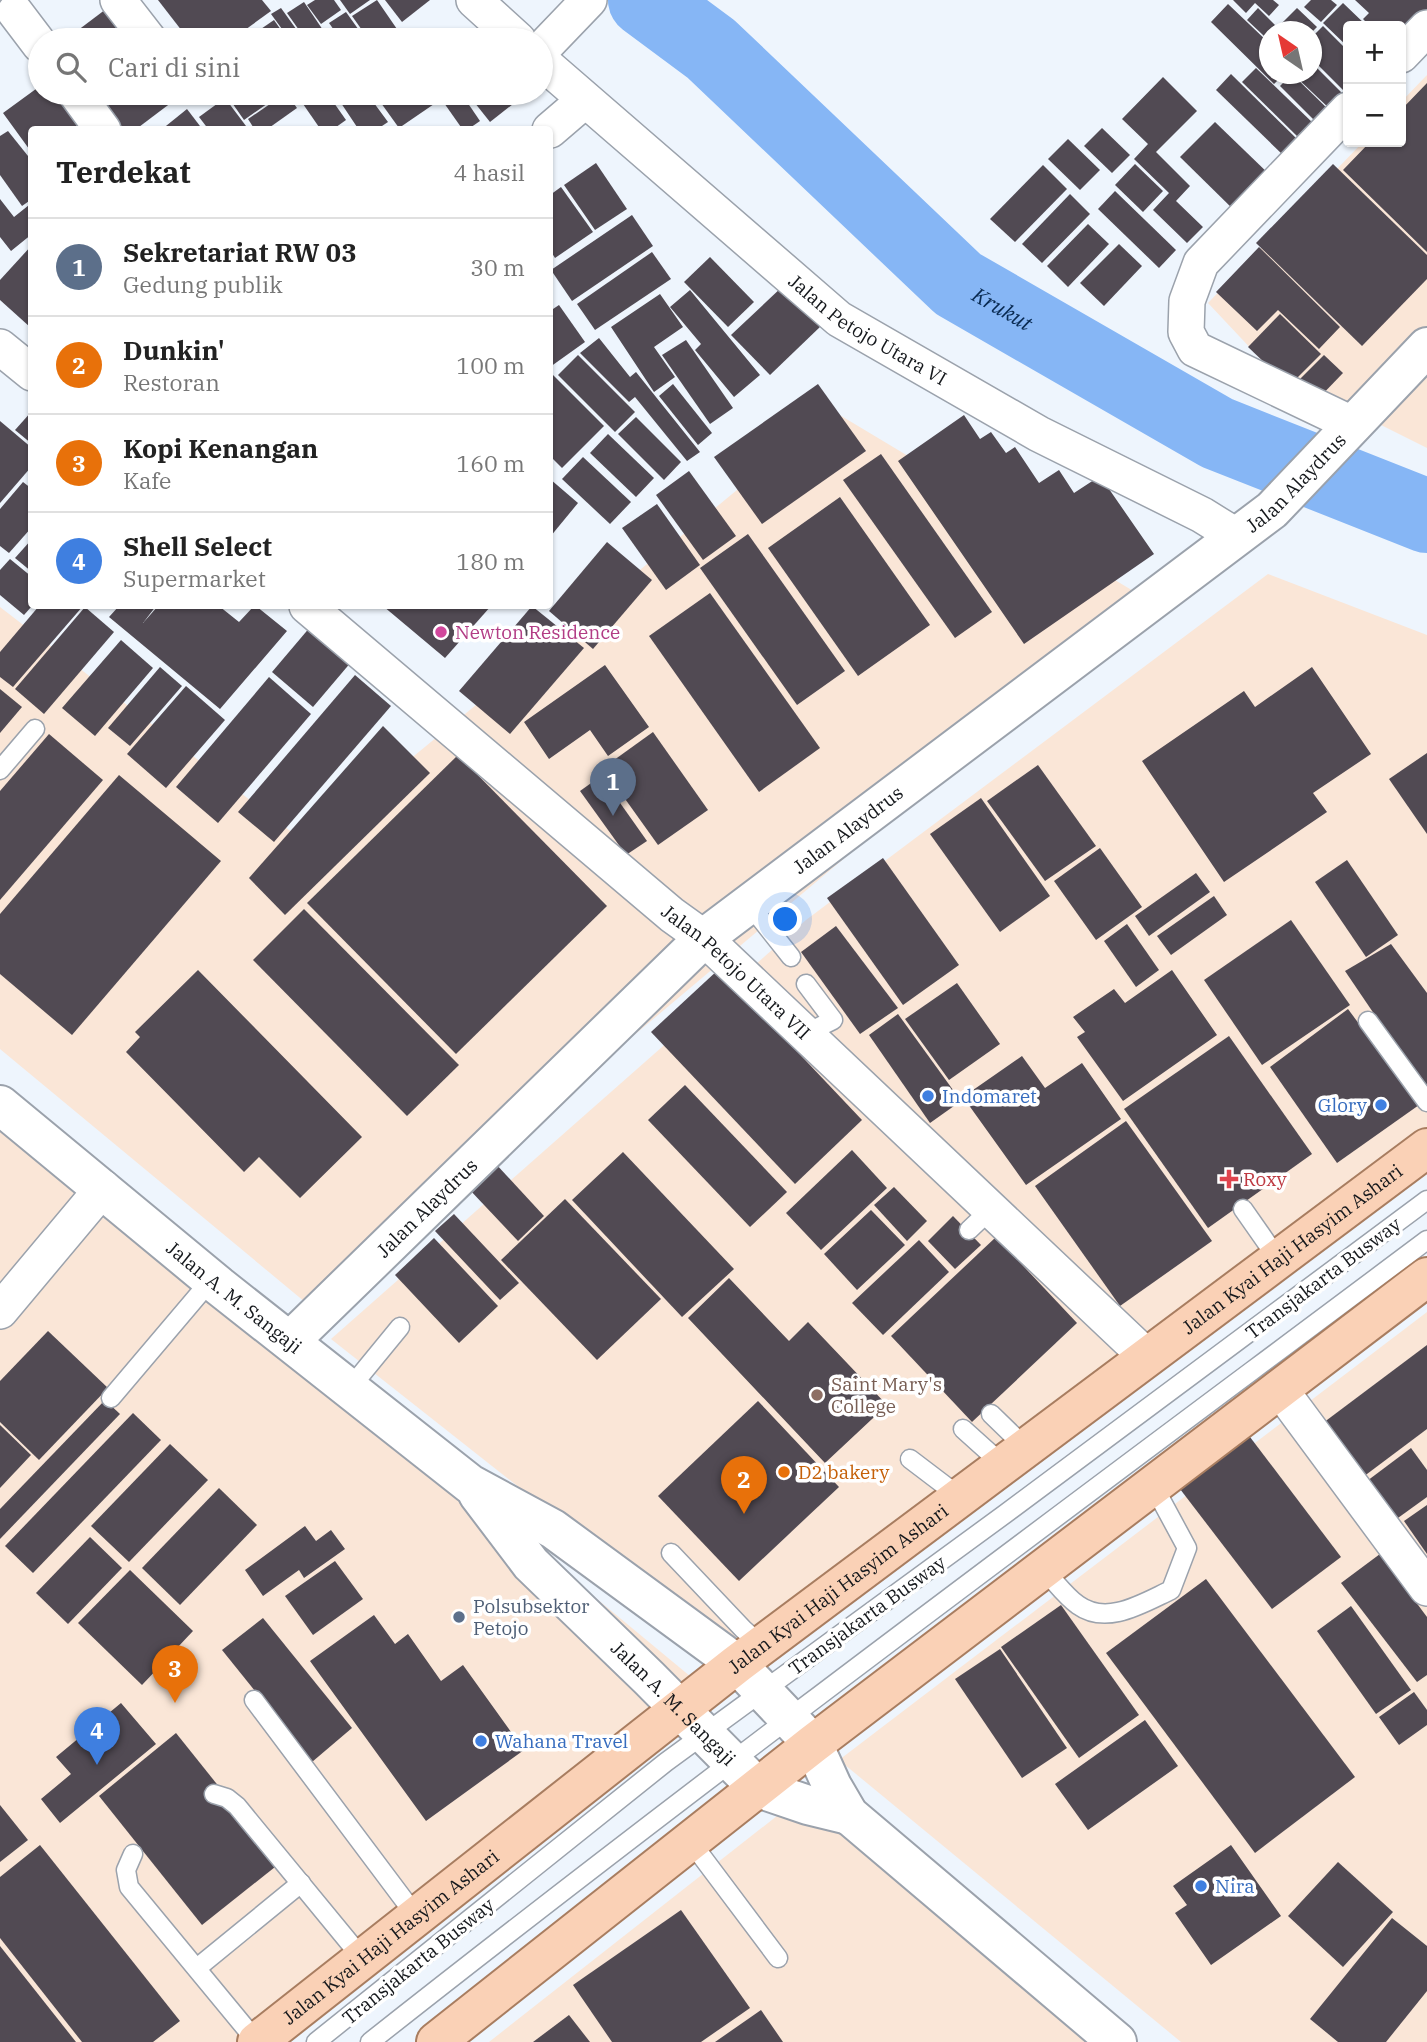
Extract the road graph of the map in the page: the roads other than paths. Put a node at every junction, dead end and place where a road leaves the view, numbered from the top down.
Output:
1 (118, 0) edge
2 (474, 0) edge
3 (589, 0) edge
4 (14, 12) edge
5 (1427, 27) edge
6 (140, 28) edge
7 (505, 28) edge
8 (28, 30) edge
9 (553, 37) edge
10 (1406, 50) edge
11 (553, 71) edge
12 (586, 100) junction
13 (85, 105) edge
14 (1343, 115) edge
15 (100, 126) edge
16 (553, 128) edge
17 (0, 347) edge
18 (1427, 348) edge
19 (28, 370) edge
20 (1350, 430) junction
21 (1236, 536) junction
22 (324, 615) edge
23 (35, 729) dead end
24 (0, 770) edge
25 (750, 904) junction
26 (704, 938) junction
27 (791, 957) dead end
28 (806, 984) dead end
29 (1368, 1021) dead end
30 (805, 1034) junction
31 (1427, 1102) edge
32 (3, 1114) edge
33 (1427, 1148) edge
34 (103, 1188) junction
35 (1427, 1200) edge
36 (1243, 1209) dead end
37 (1427, 1240) edge
38 (1278, 1259) junction
39 (1427, 1276) edge
40 (211, 1280) junction
41 (0, 1311) edge
42 (400, 1327) dead end
43 (290, 1340) junction
44 (1147, 1357) junction
45 (350, 1388) junction
46 (1279, 1388) junction
47 (111, 1398) dead end
48 (991, 1414) dead end
49 (963, 1429) dead end
50 (1014, 1456) junction
51 (910, 1459) dead end
52 (471, 1484) junction
53 (1153, 1485) junction
54 (960, 1497) junction
55 (671, 1553) dead end
56 (1043, 1569) junction
57 (1427, 1588) edge
58 (750, 1655) junction
59 (254, 1700) dead end
60 (788, 1718) junction
61 (692, 1722) junction
62 (731, 1762) junction
63 (758, 1788) junction
64 (214, 1794) dead end
65 (849, 1815) junction
66 (691, 1842) junction
67 (133, 1854) dead end
68 (301, 1883) junction
69 (416, 1916) junction
70 (362, 1958) junction
71 (778, 1958) dead end
72 (197, 1968) junction
73 (257, 2042) edge
74 (316, 2042) edge
75 (370, 2042) edge
76 (436, 2042) edge
77 (1116, 2042) edge

1 - 6 street
2 - 7 street
3 - 9 street
4 - 8 street
5 - 10 street
11 - 12 street, Jalan Petojo Utara VI
12 - 16 street
12 - 21 street, Jalan Petojo Utara VI
13 - 15 street
14 - 20 street
17 - 19 street
18 - 20 street, Jalan Alaydrus
20 - 21 street, Jalan Alaydrus
21 - 25 street, Jalan Alaydrus
22 - 26 street, Jalan Petojo Utara VII
23 - 24 lane
25 - 26 street, Jalan Alaydrus
25 - 27 lane
26 - 30 street, Jalan Petojo Utara VII
26 - 43 street, Jalan Alaydrus
28 - 30 lane
29 - 31 lane
30 - 44 street, Jalan Petojo Utara VII
32 - 34 street, Jalan A. M. Sangaji
33 - 38 main road, Jalan Kyai Haji Hasyim Ashari
34 - 40 street, Jalan A. M. Sangaji
34 - 41 street
35 - 60 lane, Transjakarta Busway
36 - 38 lane
37 - 60 lane, Transjakarta Busway
38 - 44 main road, Jalan Kyai Haji Hasyim Ashari
39 - 46 main road
40 - 43 street, Jalan A. M. Sangaji
40 - 47 lane
42 - 45 lane
43 - 45 street, Jalan A. M. Sangaji
44 - 50 main road, Jalan Kyai Haji Hasyim Ashari
45 - 52 street, Jalan A. M. Sangaji
46 - 53 main road
46 - 57 street
48 - 50 lane
49 - 50 lane
50 - 54 main road, Jalan Kyai Haji Hasyim Ashari
51 - 54 lane
52 - 58 street, Jalan A. M. Sangaji
52 - 61 street, Jalan A. M. Sangaji
53 - 56 main road
53 - 56 lane
54 - 58 main road, Jalan Kyai Haji Hasyim Ashari
55 - 58 lane
56 - 60 main road
58 - 60 street, Jalan A. M. Sangaji
58 - 61 main road, Jalan Kyai Haji Hasyim Ashari
59 - 69 lane
60 - 61 lane, Transjakarta Busway
60 - 62 lane, Transjakarta Busway
60 - 63 main road
60 - 65 street, Jalan A. M. Sangaji
61 - 62 street, Jalan A. M. Sangaji
61 - 69 main road, Jalan Kyai Haji Hasyim Ashari
61 - 74 lane, Transjakarta Busway
62 - 63 street, Jalan A. M. Sangaji
62 - 75 lane, Transjakarta Busway
63 - 65 street, Jalan A. M. Sangaji
63 - 66 main road
64 - 68 lane
65 - 77 street, Jalan A. M. Sangaji
66 - 71 lane
66 - 76 main road
67 - 72 lane
68 - 70 lane
68 - 72 lane
69 - 70 main road, Jalan Kyai Haji Hasyim Ashari
70 - 73 main road, Jalan Kyai Haji Hasyim Ashari
72 - 73 lane

